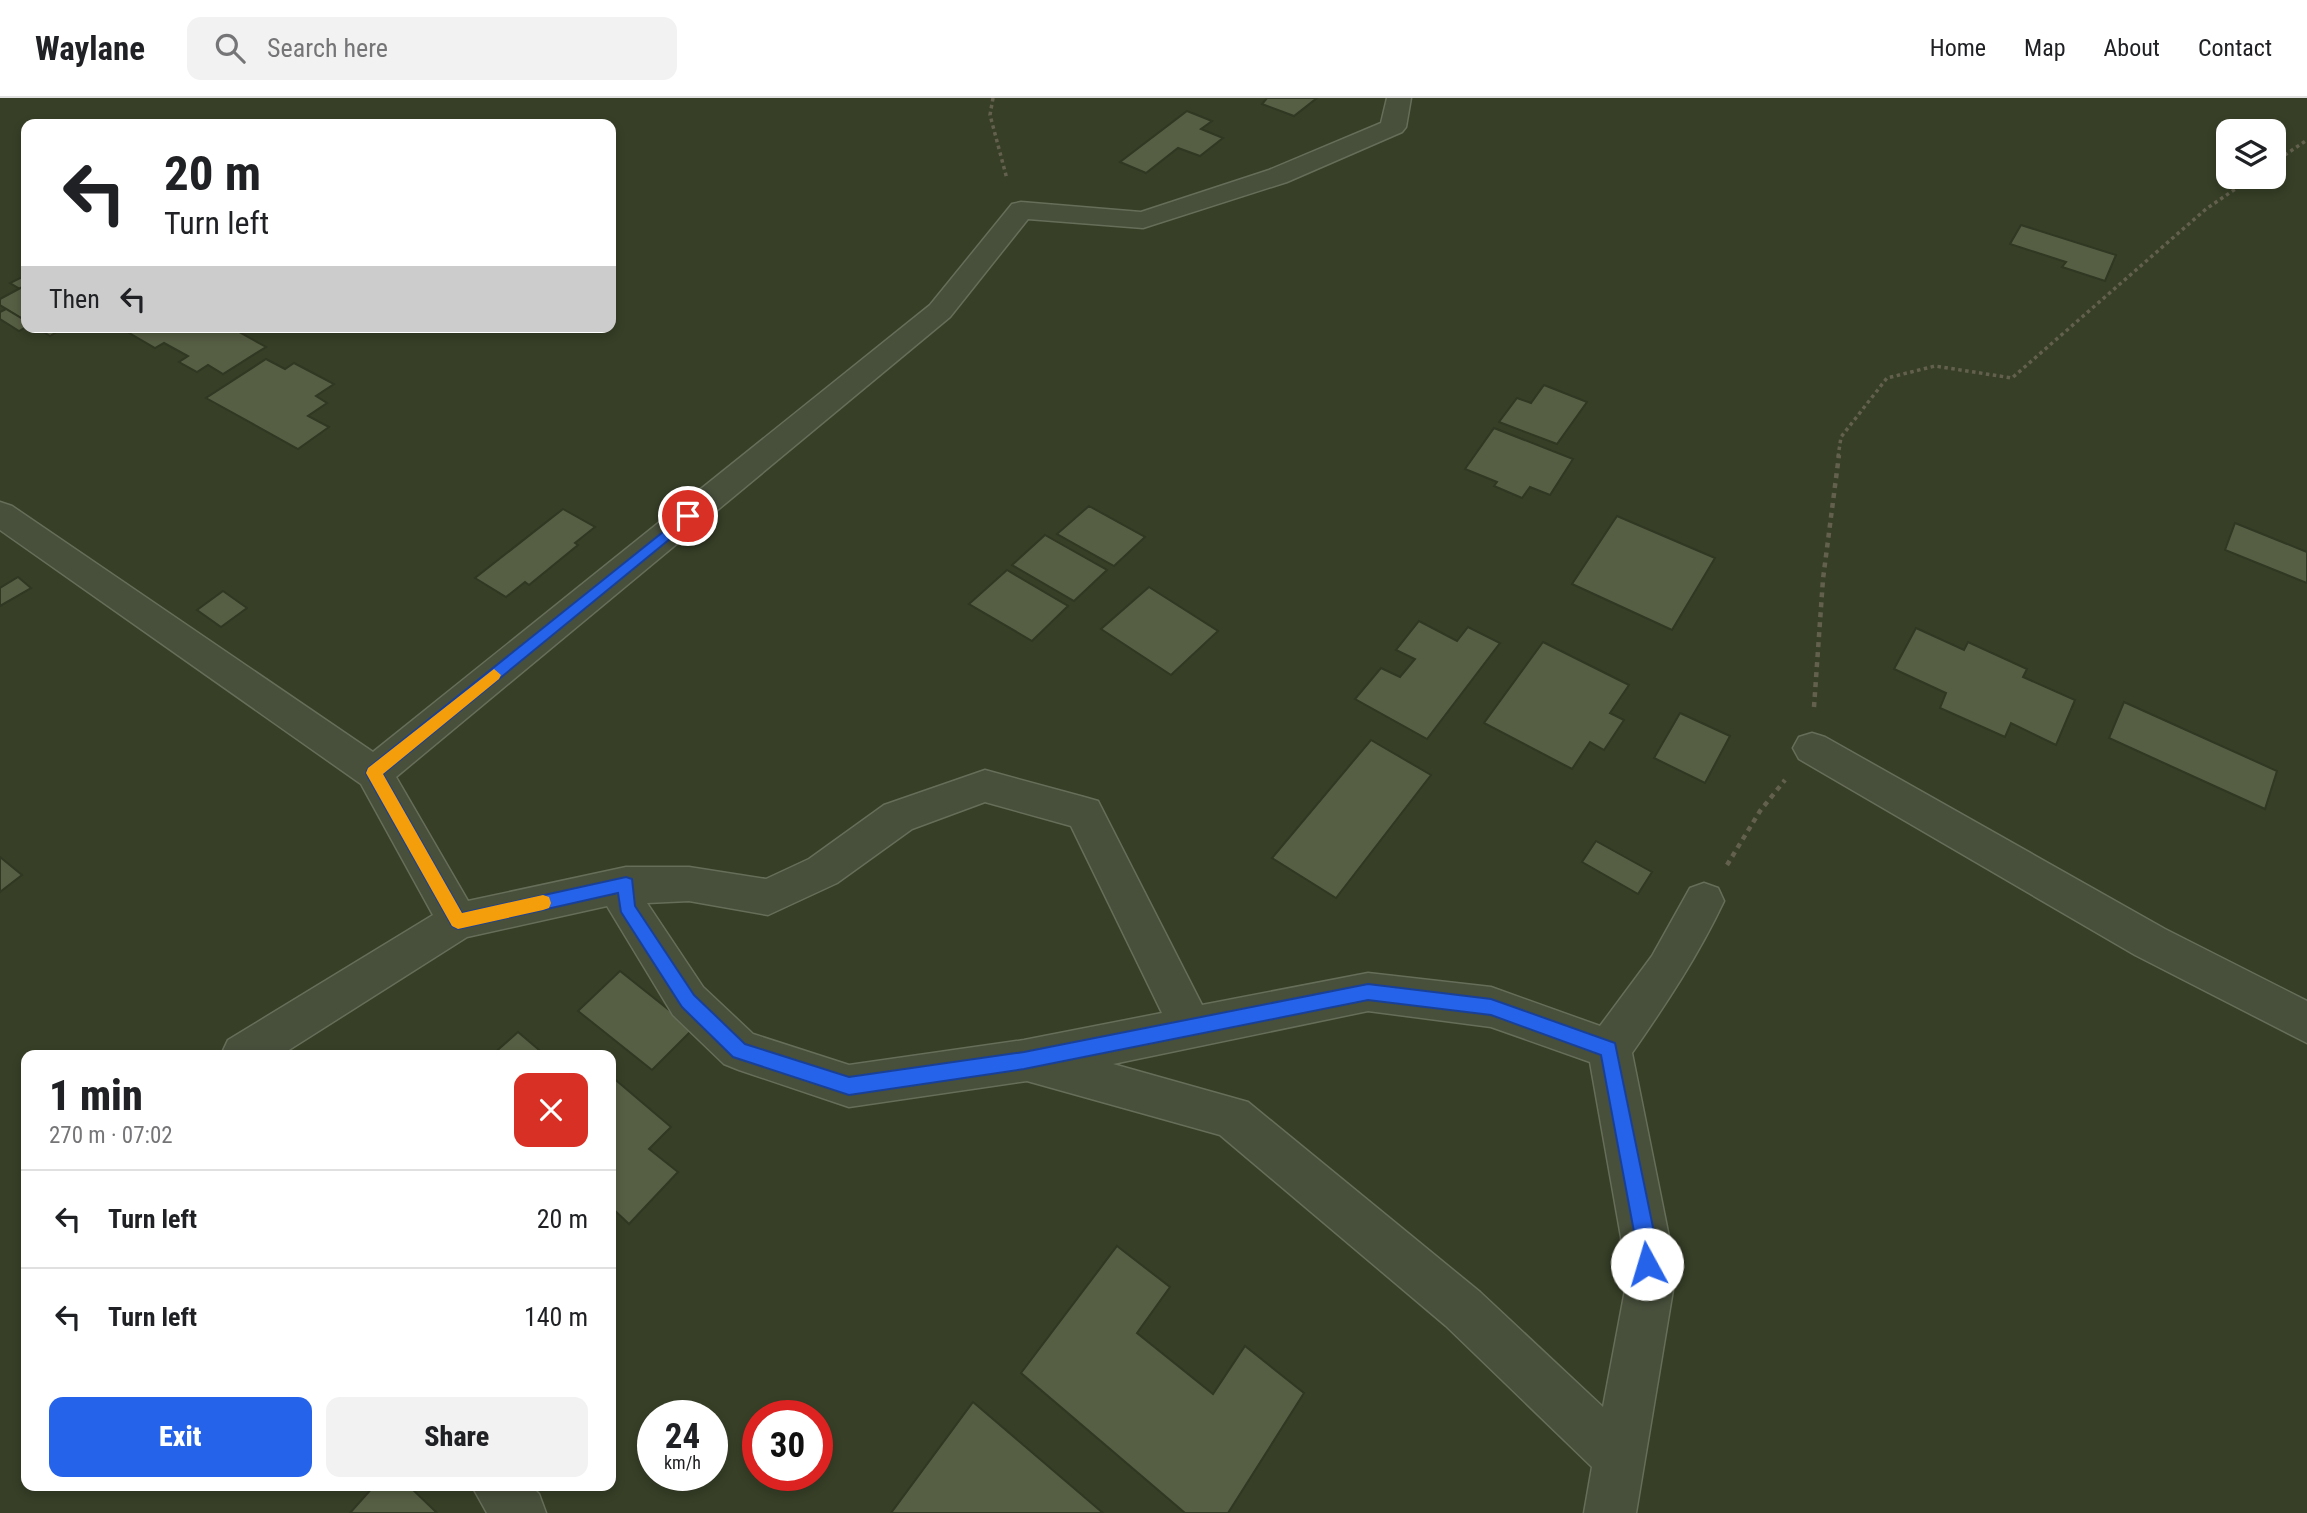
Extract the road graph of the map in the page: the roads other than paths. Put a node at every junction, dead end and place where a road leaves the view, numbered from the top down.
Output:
1 (1399, 98) edge
2 (0, 514) edge
3 (1812, 748) road end
4 (374, 773) junction
5 (626, 884) junction
6 (1704, 901) road end
7 (458, 921) junction
8 (2307, 1023) edge
9 (1191, 1027) junction
10 (1609, 1049) junction
11 (251, 1050) edge
12 (1024, 1061) junction
13 (1620, 1458) junction
14 (502, 1491) edge
15 (520, 1513) edge
16 (1610, 1513) edge

1 - 4 street
2 - 4 street
3 - 8 street
4 - 7 street
5 - 7 street
5 - 9 street
5 - 12 street
6 - 10 street
7 - 11 street
9 - 10 street
9 - 12 street
10 - 13 street
12 - 13 street
13 - 16 street
14 - 15 street

